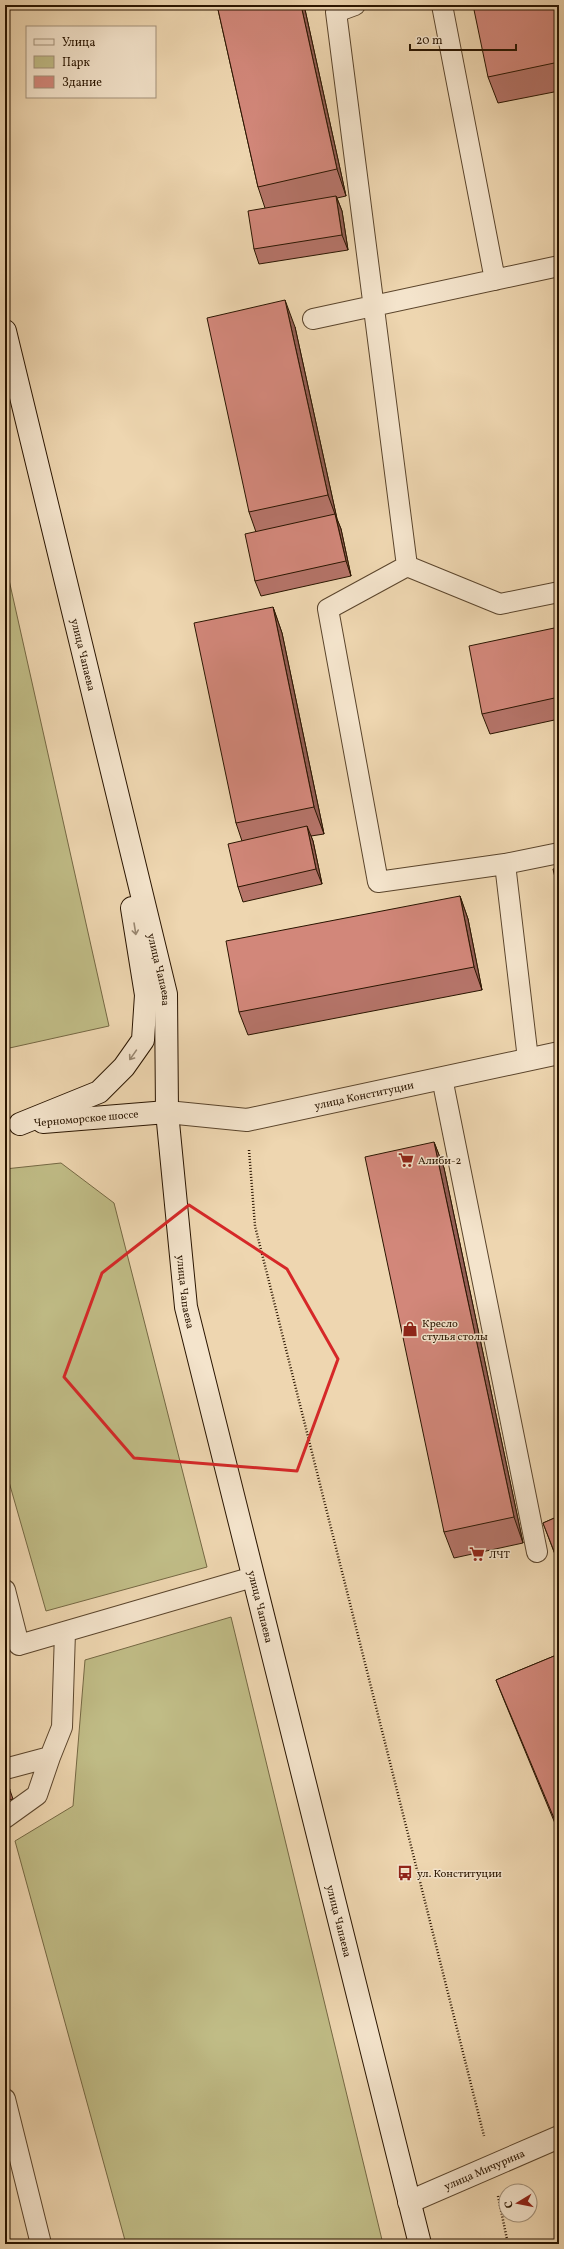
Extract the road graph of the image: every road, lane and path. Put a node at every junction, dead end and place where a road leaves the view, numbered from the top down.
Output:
1 (355, 5) edge
2 (442, 5) edge
3 (559, 266) edge
4 (495, 280) junction
5 (374, 306) junction
6 (313, 319) dead end
7 (5, 331) edge
8 (407, 566) junction
9 (559, 592) edge
10 (127, 835) junction
11 (559, 853) edge
12 (505, 864) junction
13 (559, 1053) edge
14 (528, 1059) junction
15 (442, 1078) junction
16 (167, 1112) junction
17 (247, 1120) junction
18 (12, 1125) edge
19 (537, 1552) dead end
20 (254, 1577) junction
21 (5, 1590) edge
22 (65, 1632) junction
23 (12, 1648) edge
24 (50, 1757) junction
25 (5, 1769) edge
26 (5, 1818) edge
27 (5, 2099) edge
28 (559, 2137) edge
29 (492, 2166) junction
30 (409, 2202) junction
31 (41, 2244) edge
32 (420, 2244) edge
33 (508, 2244) edge

1 - 5 lane
2 - 4 lane
3 - 4 lane
4 - 5 lane
5 - 6 lane
5 - 8 lane
7 - 10 main road, улица Чапаева
8 - 9 lane
8 - 12 lane
10 - 16 main road, улица Чапаева
10 -> 18 main road
11 - 12 lane
12 - 14 lane
13 - 14 main road, улица Конституции
14 - 15 main road, улица Конституции
15 - 17 main road, улица Конституции
15 - 19 lane
16 - 17 main road, улица Конституции
16 - 18 main road, Черноморское шоссе
16 - 20 main road, улица Чапаева
17 - 29 path
20 - 22 lane
20 - 30 main road, улица Чапаева
21 - 23 lane
22 - 23 lane
22 - 24 lane
24 - 25 lane
24 - 26 lane
27 - 31 lane
28 - 29 main road, улица Мичурина
29 - 30 main road, улица Мичурина
29 - 33 path
30 - 32 main road, улица Чапаева

